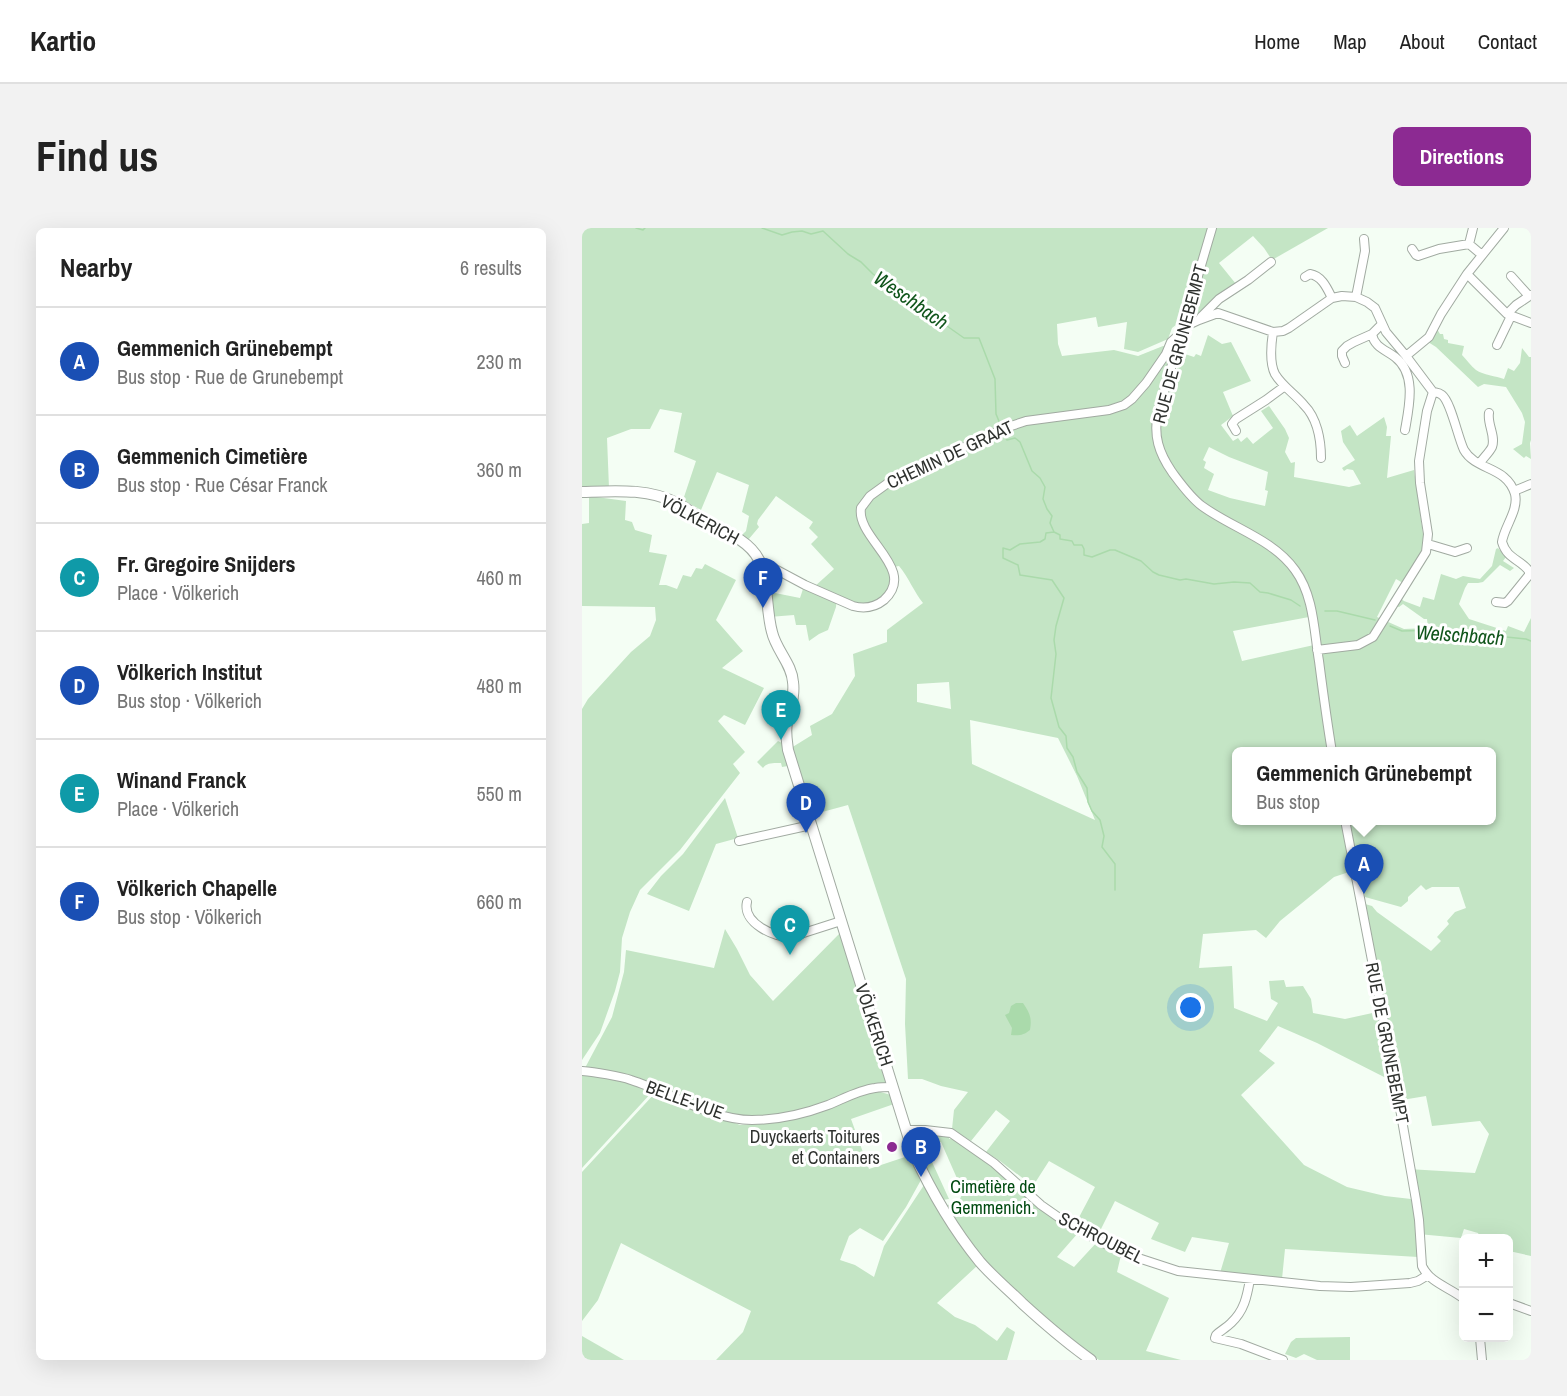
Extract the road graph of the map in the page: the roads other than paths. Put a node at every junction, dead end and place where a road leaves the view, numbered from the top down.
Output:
1 (1212, 228) edge
2 (1473, 228) edge
3 (1504, 228) edge
4 (1364, 239) dead end
5 (1469, 244) junction
6 (1412, 249) dead end
7 (1482, 255) junction
8 (1271, 262) dead end
9 (1467, 273) junction
10 (1511, 276) dead end
11 (1305, 277) dead end
12 (1530, 296) edge
13 (1356, 297) junction
14 (1332, 298) junction
15 (1509, 315) junction
16 (1199, 320) junction
17 (1531, 323) edge
18 (1382, 324) junction
19 (1181, 331) junction
20 (1273, 332) junction
21 (1372, 334) junction
22 (1497, 345) dead end
23 (1406, 356) junction
24 (1345, 363) dead end
25 (1285, 386) junction
26 (1433, 392) junction
27 (1490, 412) dead end
28 (1236, 430) dead end
29 (1405, 430) dead end
30 (1321, 458) dead end
31 (1480, 464) junction
32 (1531, 484) edge
33 (1514, 491) junction
34 (582, 492) edge
35 (1428, 544) junction
36 (1467, 548) dead end
37 (760, 561) junction
38 (1496, 602) dead end
39 (1317, 650) junction
40 (1331, 747) edge
41 (811, 825) junction
42 (1346, 825) edge
43 (739, 841) dead end
44 (747, 902) dead end
45 (841, 921) junction
46 (582, 1071) edge
47 (893, 1088) junction
48 (906, 1130) junction
49 (1428, 1275) junction
50 (1250, 1280) junction
51 (1459, 1296) edge
52 (1513, 1304) edge
53 (1531, 1311) edge
54 (1480, 1342) edge
55 (1091, 1360) edge
56 (1283, 1360) edge
57 (1482, 1360) edge

1 - 19 street, RUE DE GRUNEBEMPT
2 - 5 street
3 - 7 street
4 - 13 street
5 - 6 street
5 - 7 street
7 - 9 street
8 - 16 street
9 - 15 street
9 - 23 street
10 - 12 street
11 - 14 street
12 - 15 street
13 - 14 street
13 - 18 street
14 - 20 street
15 - 17 street
15 - 22 street
16 - 19 street
16 - 20 street
18 - 21 street
18 - 23 street
19 - 37 street, CHEMIN DE GRAAT
19 - 39 street, RUE DE GRUNEBEMPT
20 - 25 street
21 - 24 street
21 - 29 street
23 - 26 street
25 - 28 street
25 - 30 street
26 - 31 street
26 - 35 street
27 - 31 street
31 - 33 street
32 - 33 street
33 - 38 street
34 - 37 main road, VÖLKERICH
35 - 36 street
35 - 39 street
37 - 41 main road, VÖLKERICH
39 - 40 street, RUE DE GRUNEBEMPT
41 - 43 street
41 - 45 main road, VÖLKERICH
42 - 49 street, RUE DE GRUNEBEMPT
44 - 45 street
45 - 47 main road, VÖLKERICH
46 - 47 street, BELLE-VUE
47 - 48 main road, VÖLKERICH
48 - 50 street, SCHROUBEL
48 - 55 main road, VÖLKERICH
49 - 50 street, SCHROUBEL
49 - 51 street
50 - 56 street
52 - 53 street
54 - 57 street

